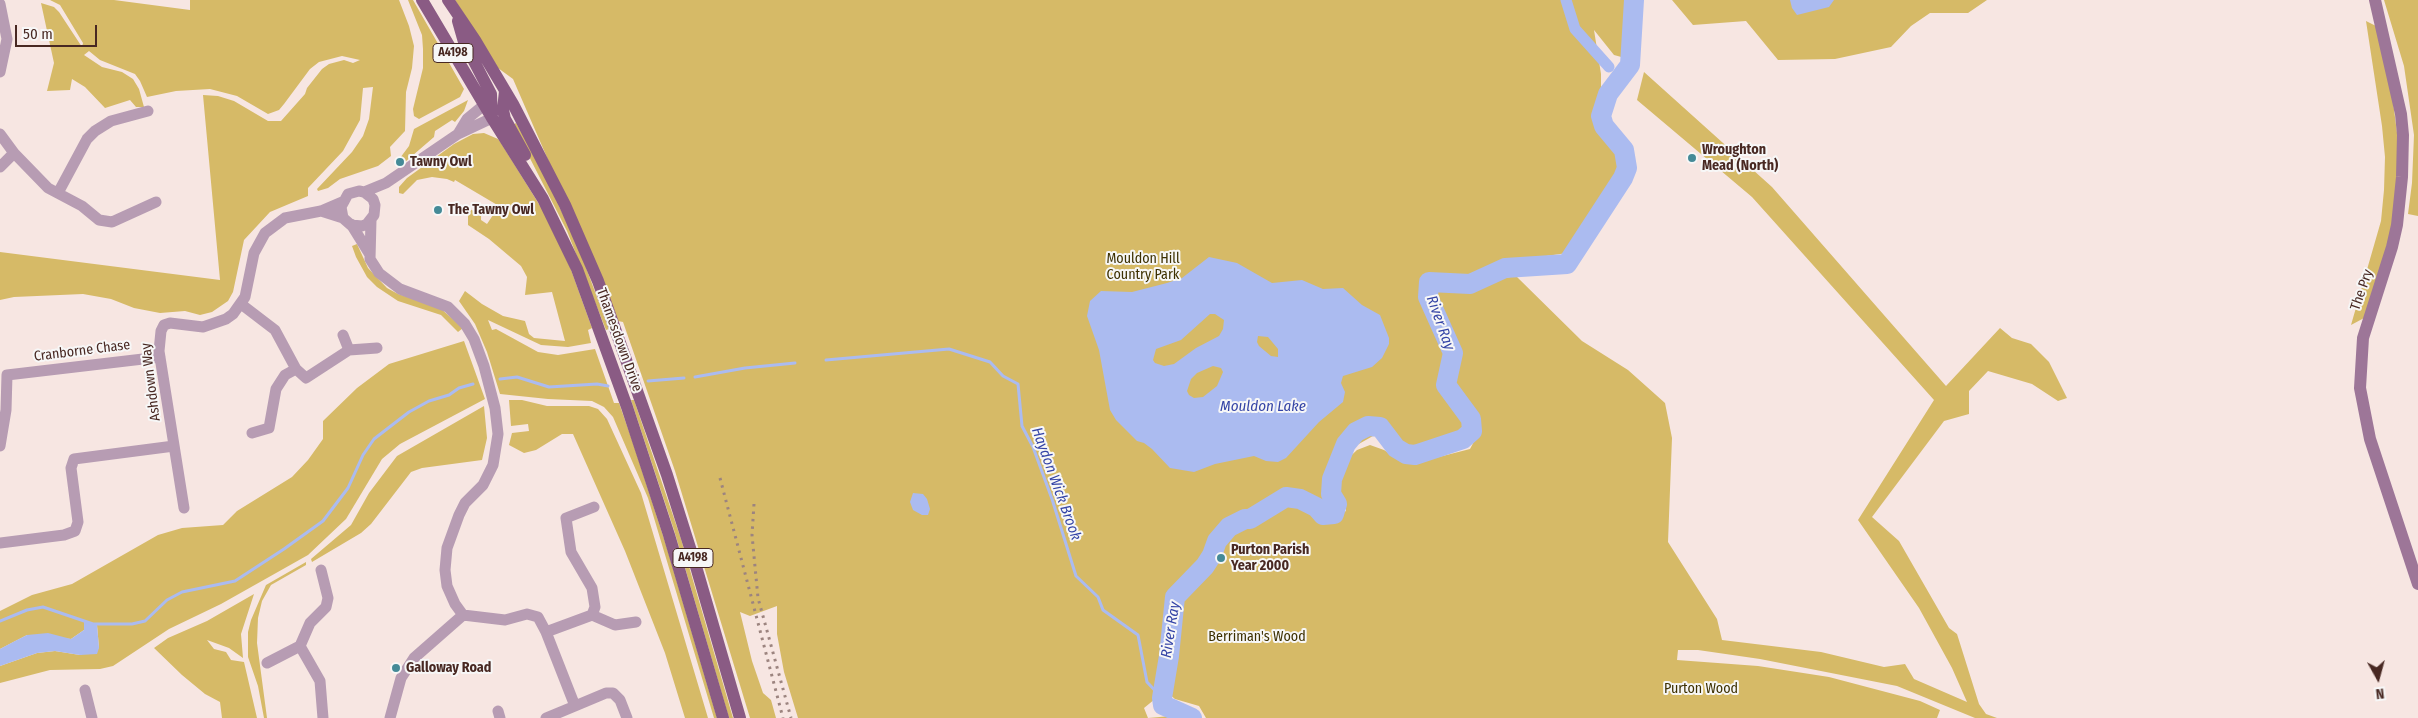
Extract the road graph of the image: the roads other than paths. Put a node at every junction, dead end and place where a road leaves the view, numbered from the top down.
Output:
1 (422, 0) edge
2 (448, 0) edge
3 (2375, 0) edge
4 (0, 4) edge
5 (456, 14) junction
6 (0, 72) edge
7 (505, 91) junction
8 (488, 102) junction
9 (122, 104) dead end
10 (508, 107) junction
11 (148, 111) dead end
12 (126, 116) junction
13 (492, 118) junction
14 (0, 134) edge
15 (458, 134) junction
16 (14, 153) junction
17 (0, 167) edge
18 (386, 183) junction
19 (364, 192) junction
20 (58, 193) junction
21 (543, 199) junction
22 (156, 202) dead end
23 (342, 202) junction
24 (375, 203) junction
25 (321, 211) junction
26 (372, 220) junction
27 (347, 221) junction
28 (369, 253) junction
29 (241, 304) junction
30 (343, 335) dead end
31 (377, 348) dead end
32 (349, 350) junction
33 (160, 357) junction
34 (296, 369) junction
35 (4, 375) edge
36 (252, 433) dead end
37 (0, 446) edge
38 (174, 446) junction
39 (594, 507) dead end
40 (184, 508) dead end
41 (0, 543) edge
42 (321, 570) dead end
43 (2418, 584) edge
44 (463, 615) junction
45 (592, 615) junction
46 (636, 622) dead end
47 (546, 632) junction
48 (300, 646) junction
49 (267, 663) dead end
50 (86, 690) dead end
51 (575, 706) junction
52 (92, 718) edge
53 (323, 718) edge
54 (390, 718) edge
55 (546, 718) edge
56 (627, 718) edge
57 (723, 718) edge
58 (740, 718) edge

1 - 8 main road, Thamesdown Drive / A4198
2 - 5 main road, Thamesdown Drive / A4198
3 - 43 main road, The Pry
4 - 6 street
5 - 7 main road, Thamesdown Drive / A4198
5 - 8 main road
7 - 8 main road
7 - 10 main road, Thamesdown Drive / A4198
8 - 13 main road, Thamesdown Drive / A4198
8 - 15 street
9 - 12 street
10 - 13 main road
10 - 21 main road
10 - 58 main road, Thamesdown Drive / A4198
11 - 12 street
12 - 20 street
13 - 15 street
13 - 21 main road, Thamesdown Drive / A4198
14 - 16 street
15 - 18 street
16 - 17 street
16 - 20 street
18 - 19 street, Ashdown Way
18 - 24 street
19 - 23 street, Ashdown Way
19 - 24 street
20 - 22 street
21 - 57 main road, Thamesdown Drive / A4198
23 - 25 street, Ashdown Way
23 - 27 street
24 - 26 street
25 - 27 street, Ashdown Way
25 - 29 street, Ashdown Way
26 - 27 street, Ashdown Way
26 - 28 street
27 - 28 street
28 - 44 street
29 - 33 street, Ashdown Way
29 - 34 street
30 - 32 street
31 - 32 street
32 - 34 street
33 - 35 street, Cranborne Chase
33 - 38 street, Ashdown Way
34 - 36 street
35 - 37 street, Cranborne Chase
38 - 40 street, Ashdown Way
38 - 41 street
39 - 45 street
42 - 48 street
44 - 47 street
44 - 54 street
45 - 46 street
45 - 47 street
47 - 51 street
48 - 49 street
48 - 53 street
50 - 52 street
51 - 55 street
51 - 56 street

